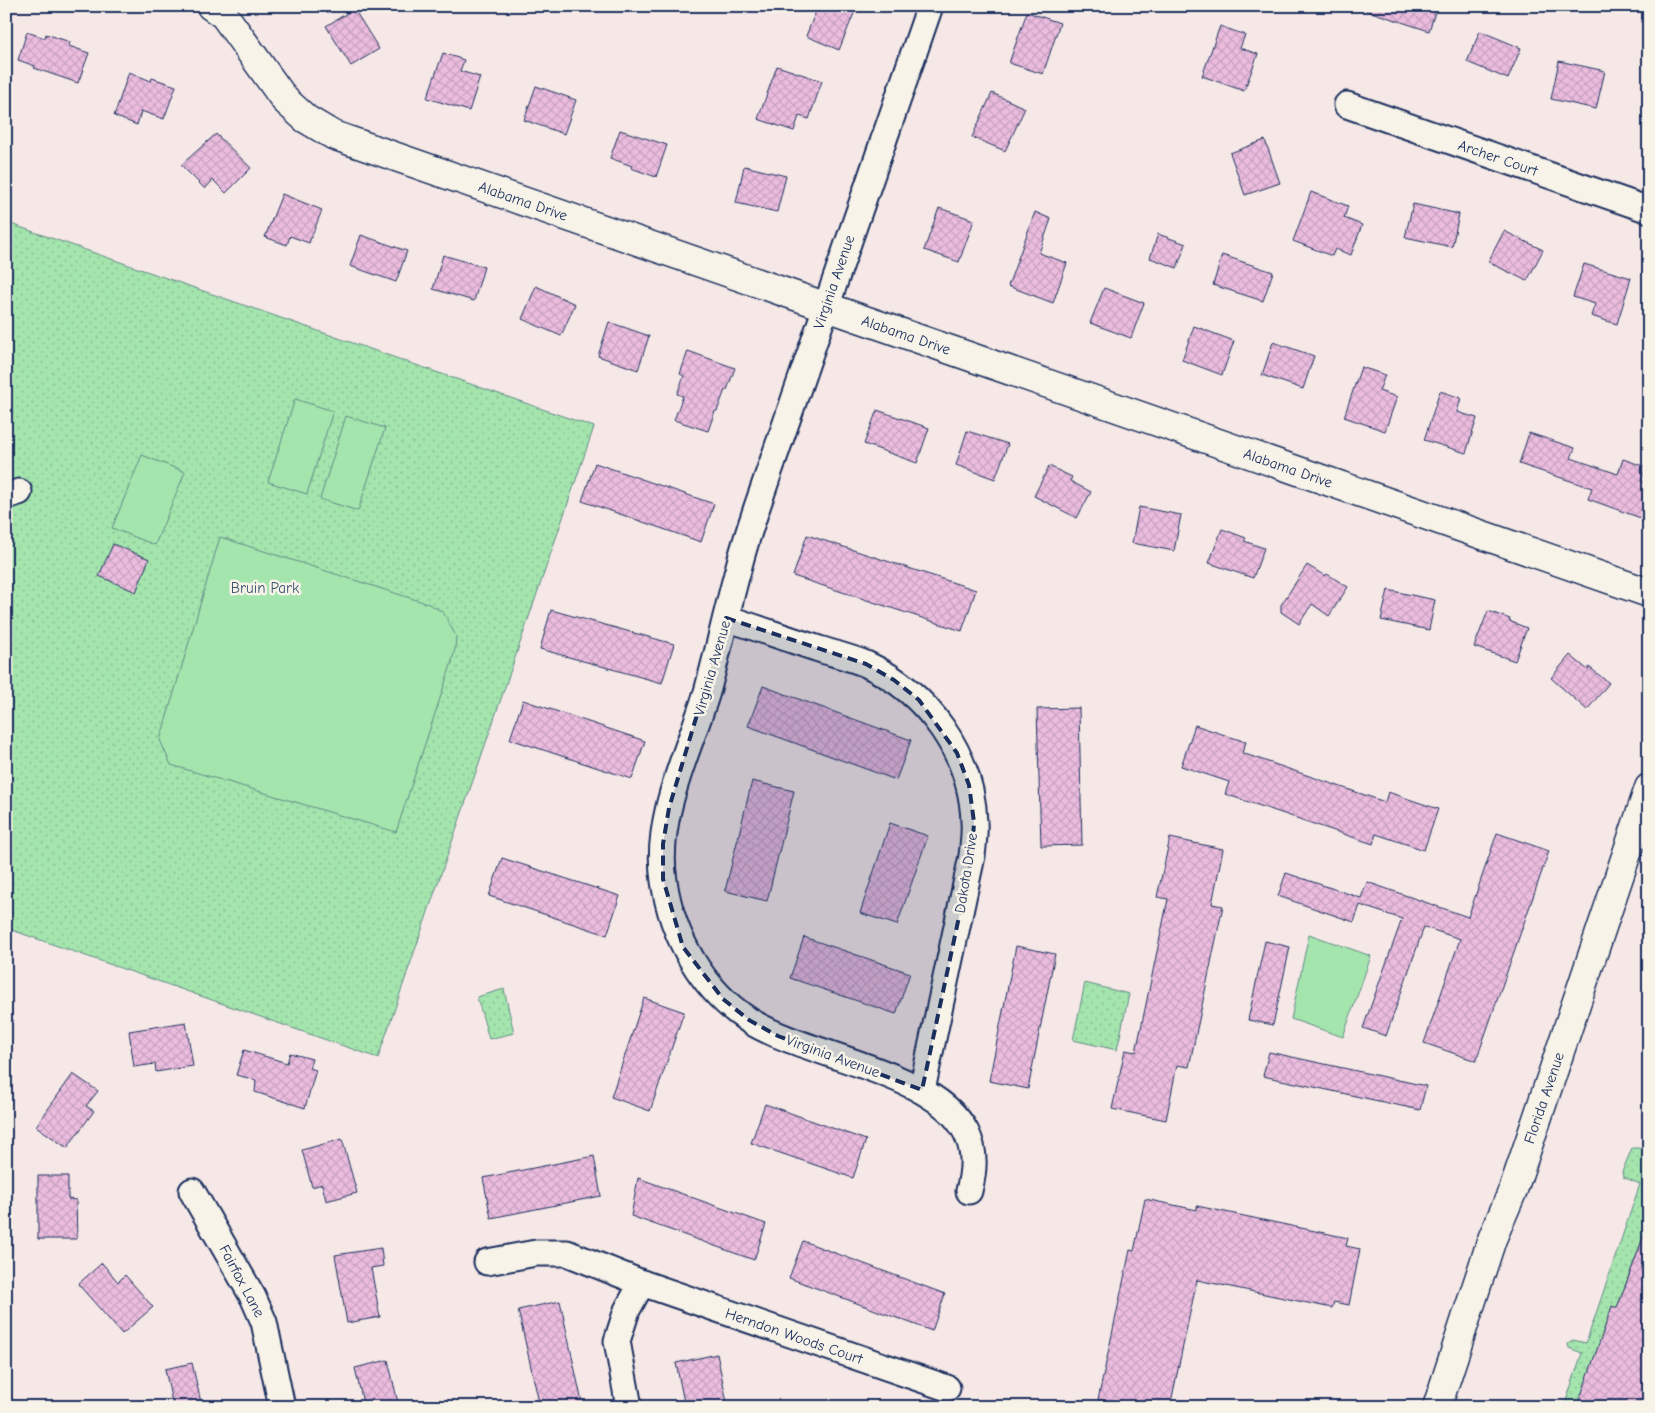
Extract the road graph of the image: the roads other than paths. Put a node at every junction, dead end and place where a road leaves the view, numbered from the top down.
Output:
1 (930, 6) edge
2 (222, 9) edge
3 (1347, 105) dead end
4 (1649, 210) edge
5 (826, 307) junction
6 (1649, 593) edge
7 (726, 618) junction
8 (1649, 788) edge
9 (922, 1090) junction
10 (192, 1191) dead end
11 (969, 1191) dead end
12 (487, 1262) dead end
13 (642, 1283) junction
14 (947, 1388) dead end
15 (282, 1407) edge
16 (630, 1407) edge
17 (1437, 1407) edge

1 - 5 street, Virginia Avenue
2 - 5 street, Alabama Drive
3 - 4 street, Archer Court
5 - 6 street, Alabama Drive
5 - 7 street, Virginia Avenue
7 - 9 street, Dakota Drive
7 - 9 street, Virginia Avenue
8 - 17 street, Florida Avenue
9 - 11 street, Virginia Avenue
10 - 15 street, Fairfax Lane
12 - 13 street, Herndon Woods Court
13 - 14 street, Herndon Woods Court
13 - 16 street

